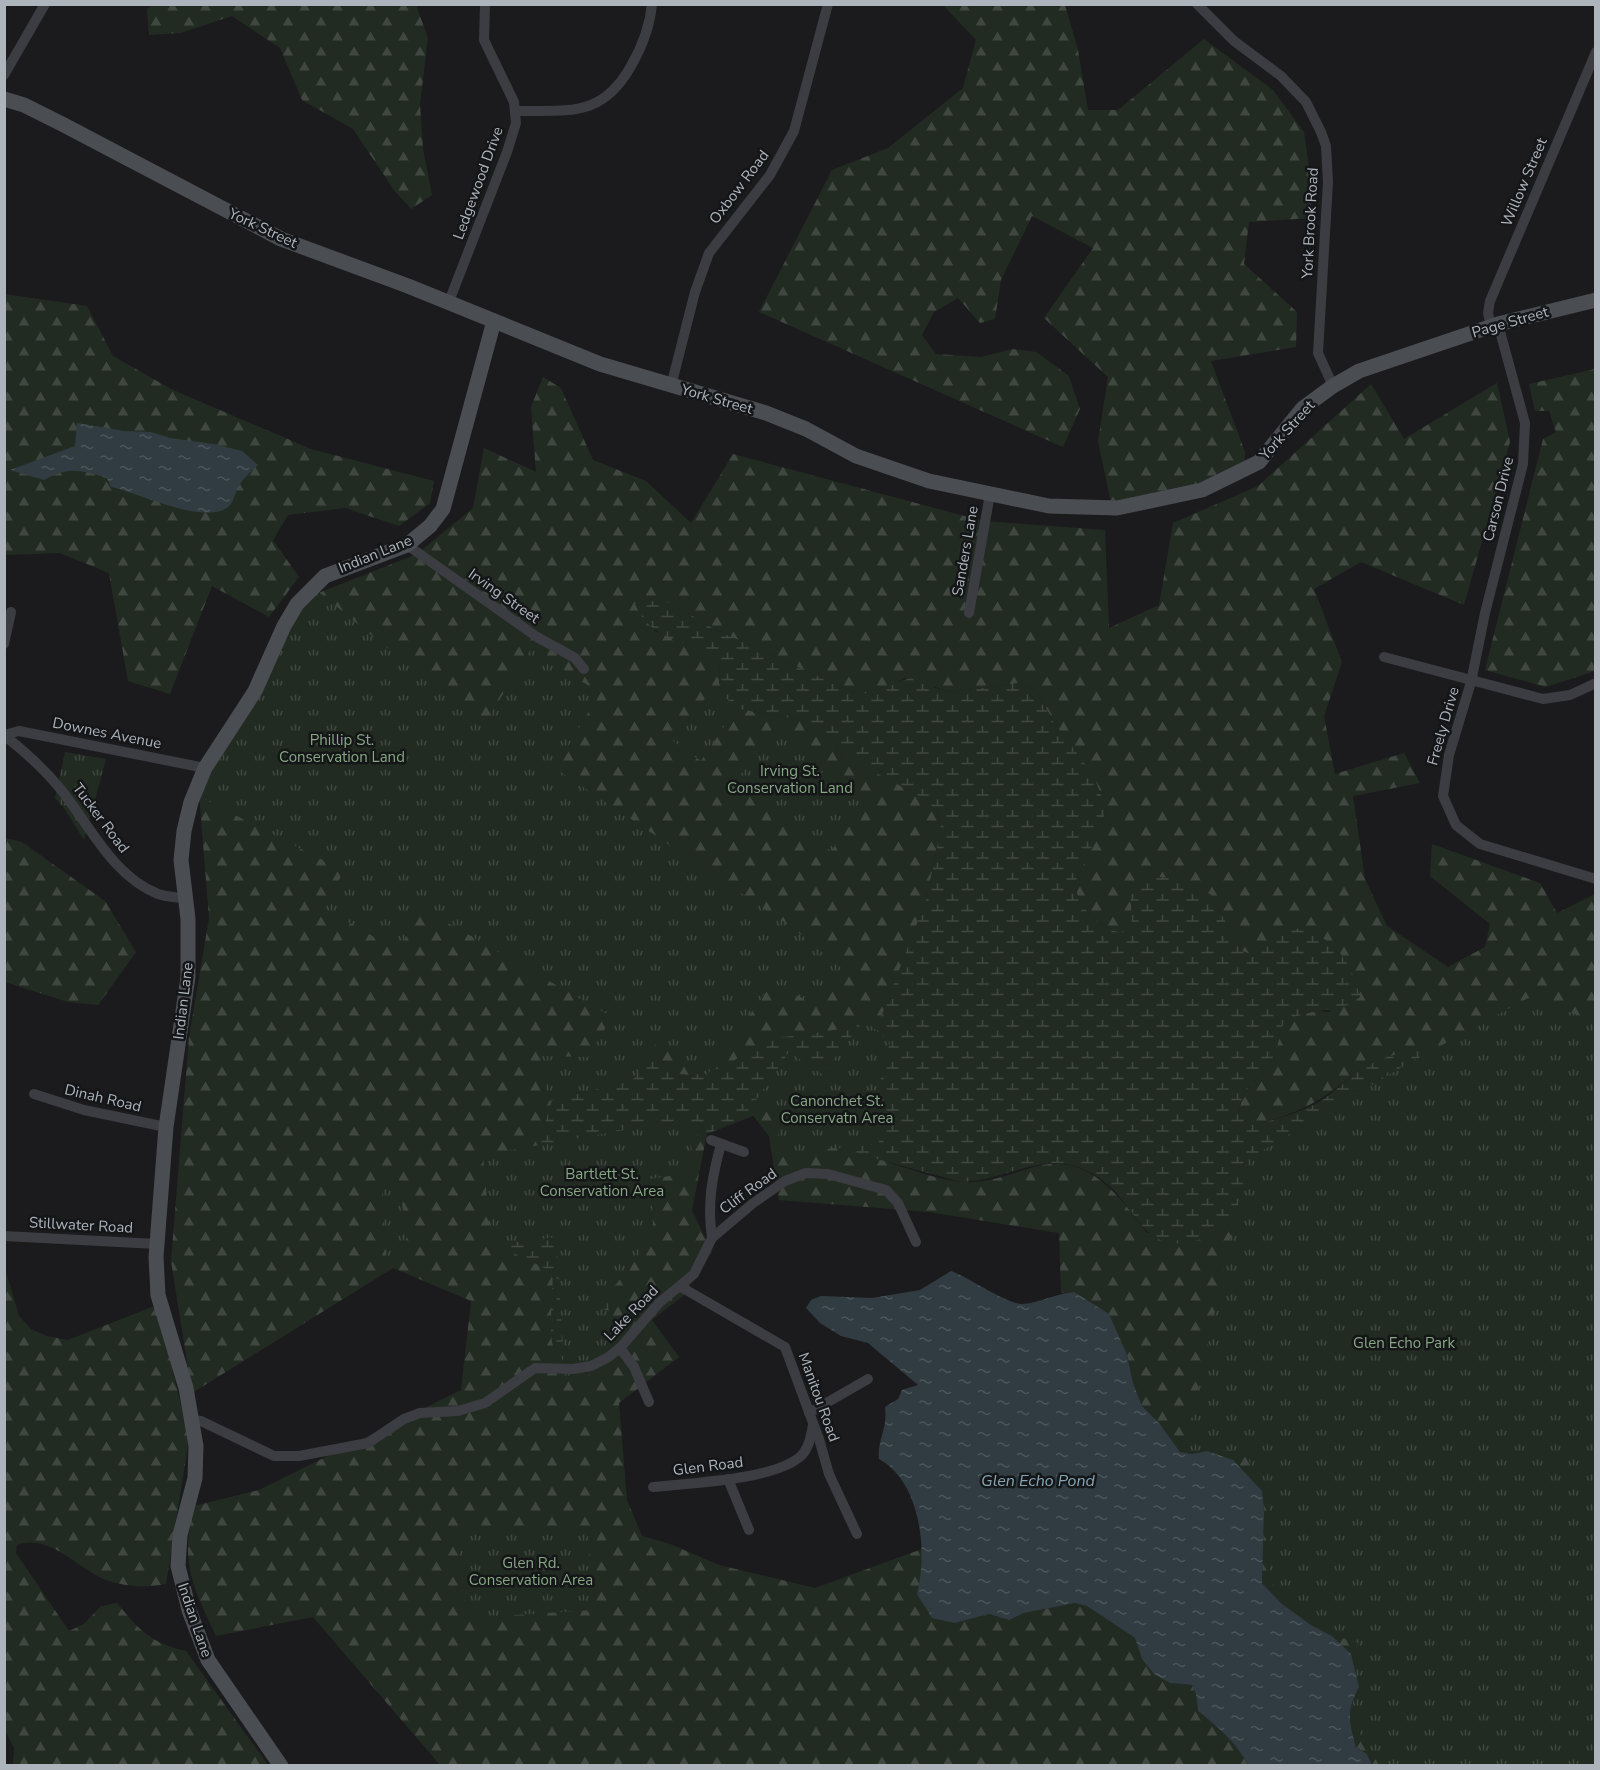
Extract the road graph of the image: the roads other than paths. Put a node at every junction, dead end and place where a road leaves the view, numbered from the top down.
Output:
1 (45, 4) edge
2 (485, 4) edge
3 (652, 4) edge
4 (828, 4) edge
5 (1197, 4) edge
6 (1596, 52) edge
7 (4, 75) edge
8 (4, 99) edge
9 (516, 111) junction
10 (1596, 300) edge
11 (448, 304) junction
12 (494, 321) junction
13 (1494, 326) junction
14 (1425, 347) joint
15 (671, 386) junction
16 (1333, 386) junction
17 (990, 494) junction
18 (407, 545) junction
19 (11, 612) dead end
20 (969, 613) dead end
21 (4, 644) edge
22 (1384, 657) dead end
23 (585, 669) dead end
24 (1471, 682) junction
25 (1596, 683) edge
26 (4, 735) edge
27 (205, 768) junction
28 (1596, 879) edge
29 (186, 899) junction
30 (34, 1094) dead end
31 (166, 1127) junction
32 (744, 1152) dead end
33 (4, 1236) edge
34 (712, 1238) junction
35 (916, 1242) dead end
36 (157, 1244) junction
37 (681, 1287) junction
38 (620, 1348) junction
39 (868, 1379) dead end
40 (649, 1402) dead end
41 (809, 1413) junction
42 (192, 1420) junction
43 (813, 1425) junction
44 (728, 1479) junction
45 (653, 1487) dead end
46 (749, 1530) dead end
47 (857, 1534) dead end
48 (281, 1766) edge

1 - 7 street
2 - 9 street, Ledgewood Drive
3 - 9 street
4 - 15 street, Oxbow Road
5 - 16 street, York Brook Road
6 - 13 street, Willow Street
8 - 11 street, York Street
9 - 11 street, Ledgewood Drive
10 - 13 street, Page Street
11 - 12 street, York Street
12 - 15 street, York Street
12 - 18 street, Indian Lane
13 - 14 street, Page Street
13 - 24 street, Carson Drive
14 - 16 street, York Street
15 - 17 street, York Street
16 - 17 street, York Street
17 - 20 street, Sanders Lane
18 - 23 street, Irving Street
18 - 27 street, Indian Lane
19 - 21 street
22 - 24 street
24 - 25 street, Freely Drive
24 - 28 street, Freely Drive
26 - 27 street, Downes Avenue
26 - 29 street, Tucker Road
27 - 29 street, Indian Lane
29 - 31 street, Indian Lane
30 - 31 street, Dinah Road
31 - 36 street, Indian Lane
32 - 34 street
33 - 36 street, Stillwater Road
34 - 35 street, Cliff Road
34 - 37 street, Lake Road
36 - 42 street, Indian Lane
37 - 38 street, Lake Road
37 - 41 street, Manitou Road
38 - 40 street
38 - 42 street, Lake Road
39 - 41 street
41 - 43 street, Manitou Road
42 - 48 street, Indian Lane
43 - 44 street, Glen Road
43 - 47 street, Manitou Road
44 - 45 street, Glen Road
44 - 46 street

